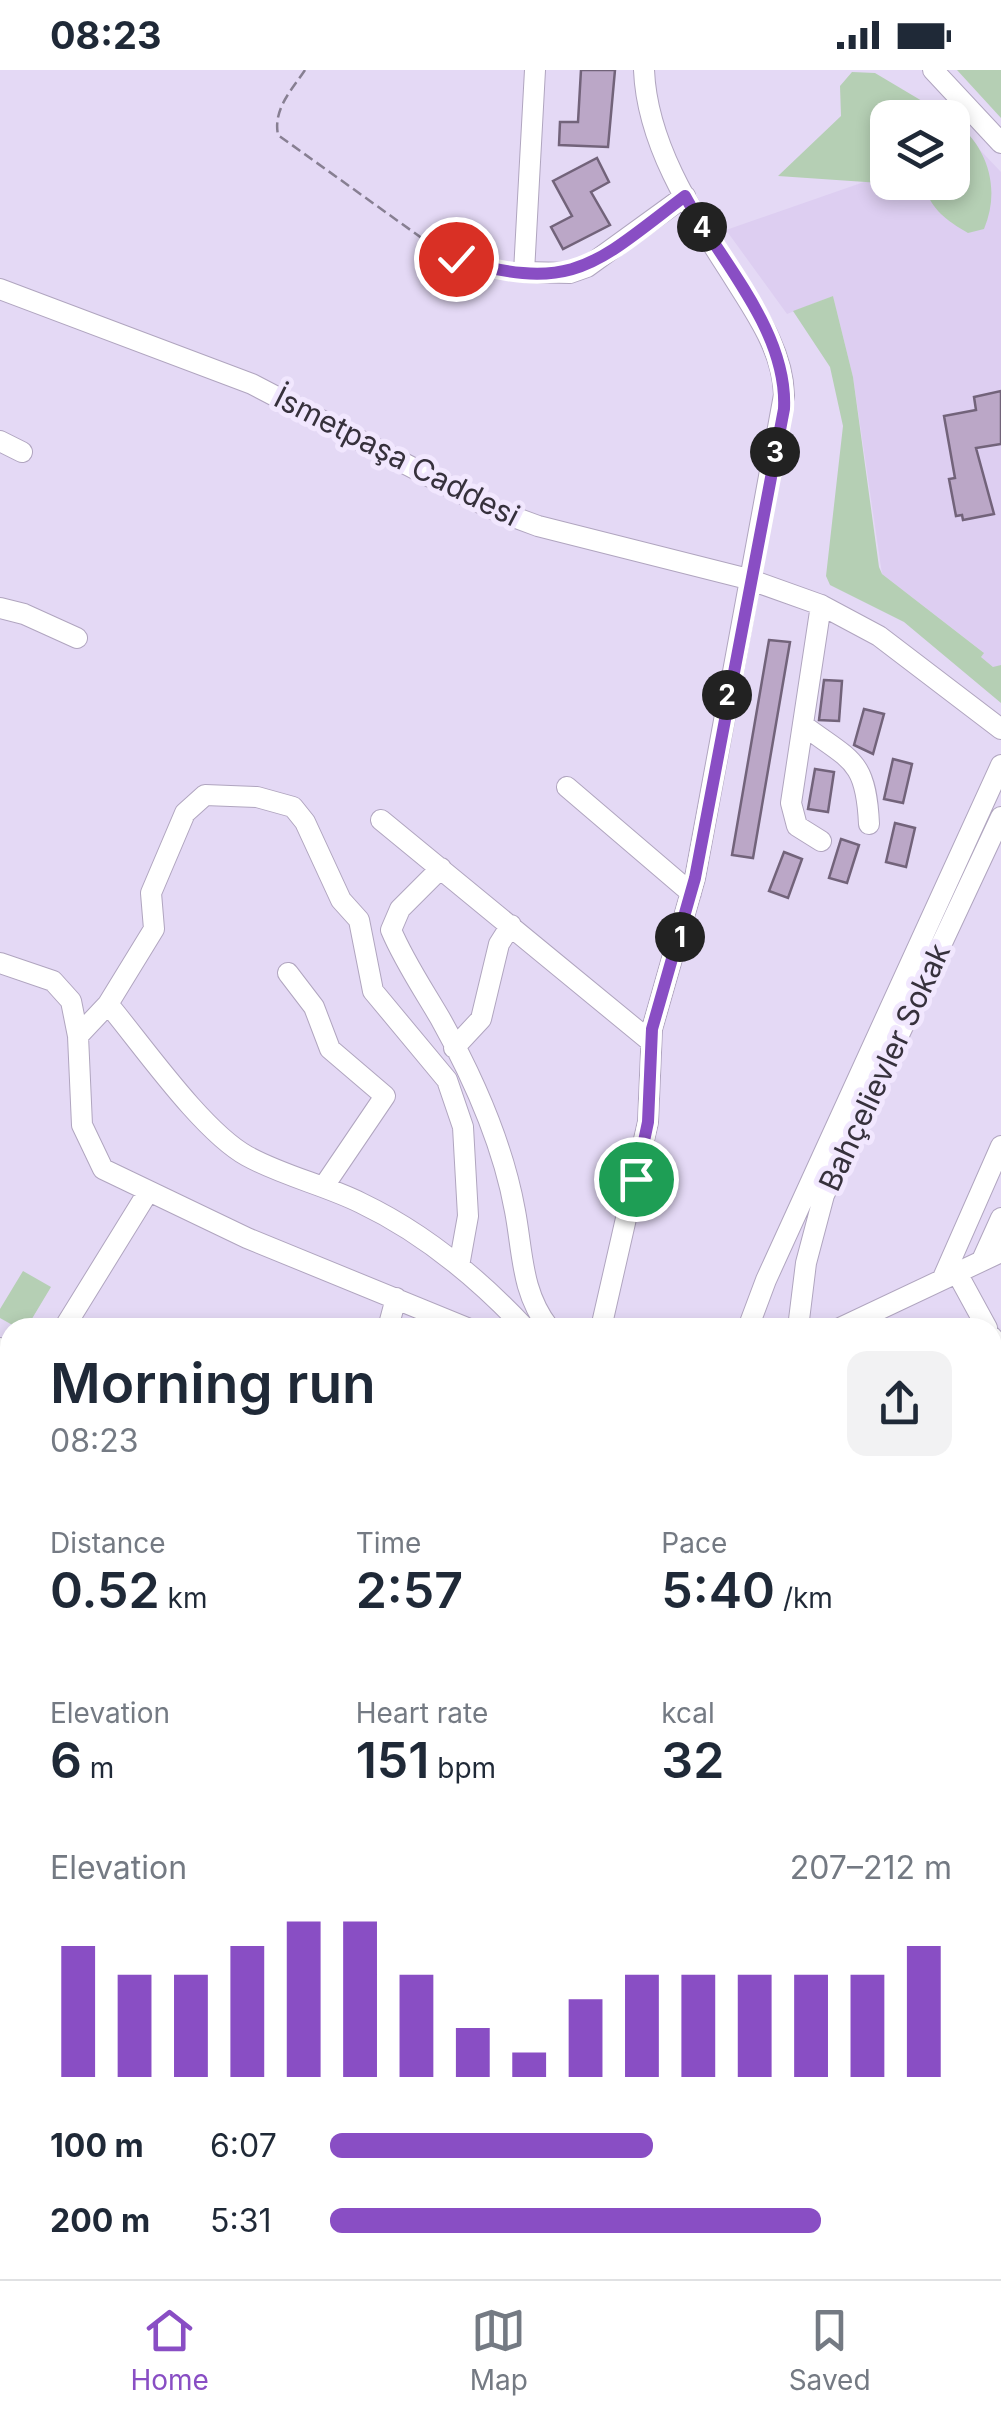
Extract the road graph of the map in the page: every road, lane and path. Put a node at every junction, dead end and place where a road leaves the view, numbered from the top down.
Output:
1 (305, 70) edge
2 (534, 70) edge
3 (644, 70) edge
4 (933, 70) edge
5 (1001, 143) edge
6 (685, 196) junction
7 (524, 272) junction
8 (0, 290) edge
9 (0, 442) edge
10 (22, 452) dead end
11 (748, 579) junction
12 (822, 605) junction
13 (0, 608) edge
14 (77, 638) dead end
15 (803, 725) junction
16 (1001, 729) edge
17 (1001, 765) edge
18 (567, 787) dead end
19 (1001, 817) edge
20 (382, 820) dead end
21 (869, 824) dead end
22 (821, 841) dead end
23 (441, 868) junction
24 (692, 893) junction
25 (511, 924) junction
26 (0, 963) edge
27 (288, 973) dead end
28 (108, 1004) junction
29 (78, 1036) junction
30 (650, 1041) junction
31 (454, 1048) junction
32 (1001, 1146) edge
33 (324, 1186) junction
34 (148, 1192) junction
35 (1001, 1218) edge
36 (992, 1256) edge
37 (459, 1266) junction
38 (949, 1276) junction
39 (396, 1298) junction
40 (70, 1318) edge
41 (391, 1318) edge
42 (444, 1318) edge
43 (514, 1318) edge
44 (542, 1318) edge
45 (603, 1318) edge
46 (752, 1318) edge
47 (799, 1318) edge
48 (861, 1318) edge
49 (980, 1318) edge

1 - 7 path
2 - 7 street
3 - 6 street
4 - 5 street
6 - 7 street
6 - 11 street
8 - 11 street, İsmetpaşa Caddesi
9 - 10 street
11 - 12 street, İsmetpaşa Caddesi
11 - 24 street
12 - 15 street
12 - 16 street, İsmetpaşa Caddesi
13 - 14 street
15 - 21 street
15 - 22 street
17 - 46 street
18 - 24 street
19 - 47 street, Bahçelievler Sokak
20 - 23 street
23 - 25 street
23 - 31 street
24 - 30 street
25 - 30 street
25 - 31 street
26 - 29 street
27 - 33 street
28 - 29 street
28 - 33 street
28 - 37 street
29 - 34 street
30 - 45 street
31 - 44 street
32 - 38 street
33 - 37 street
34 - 39 street
34 - 40 street
35 - 36 street
36 - 38 street
37 - 43 street
38 - 48 street
38 - 49 street
39 - 41 street
39 - 42 street

